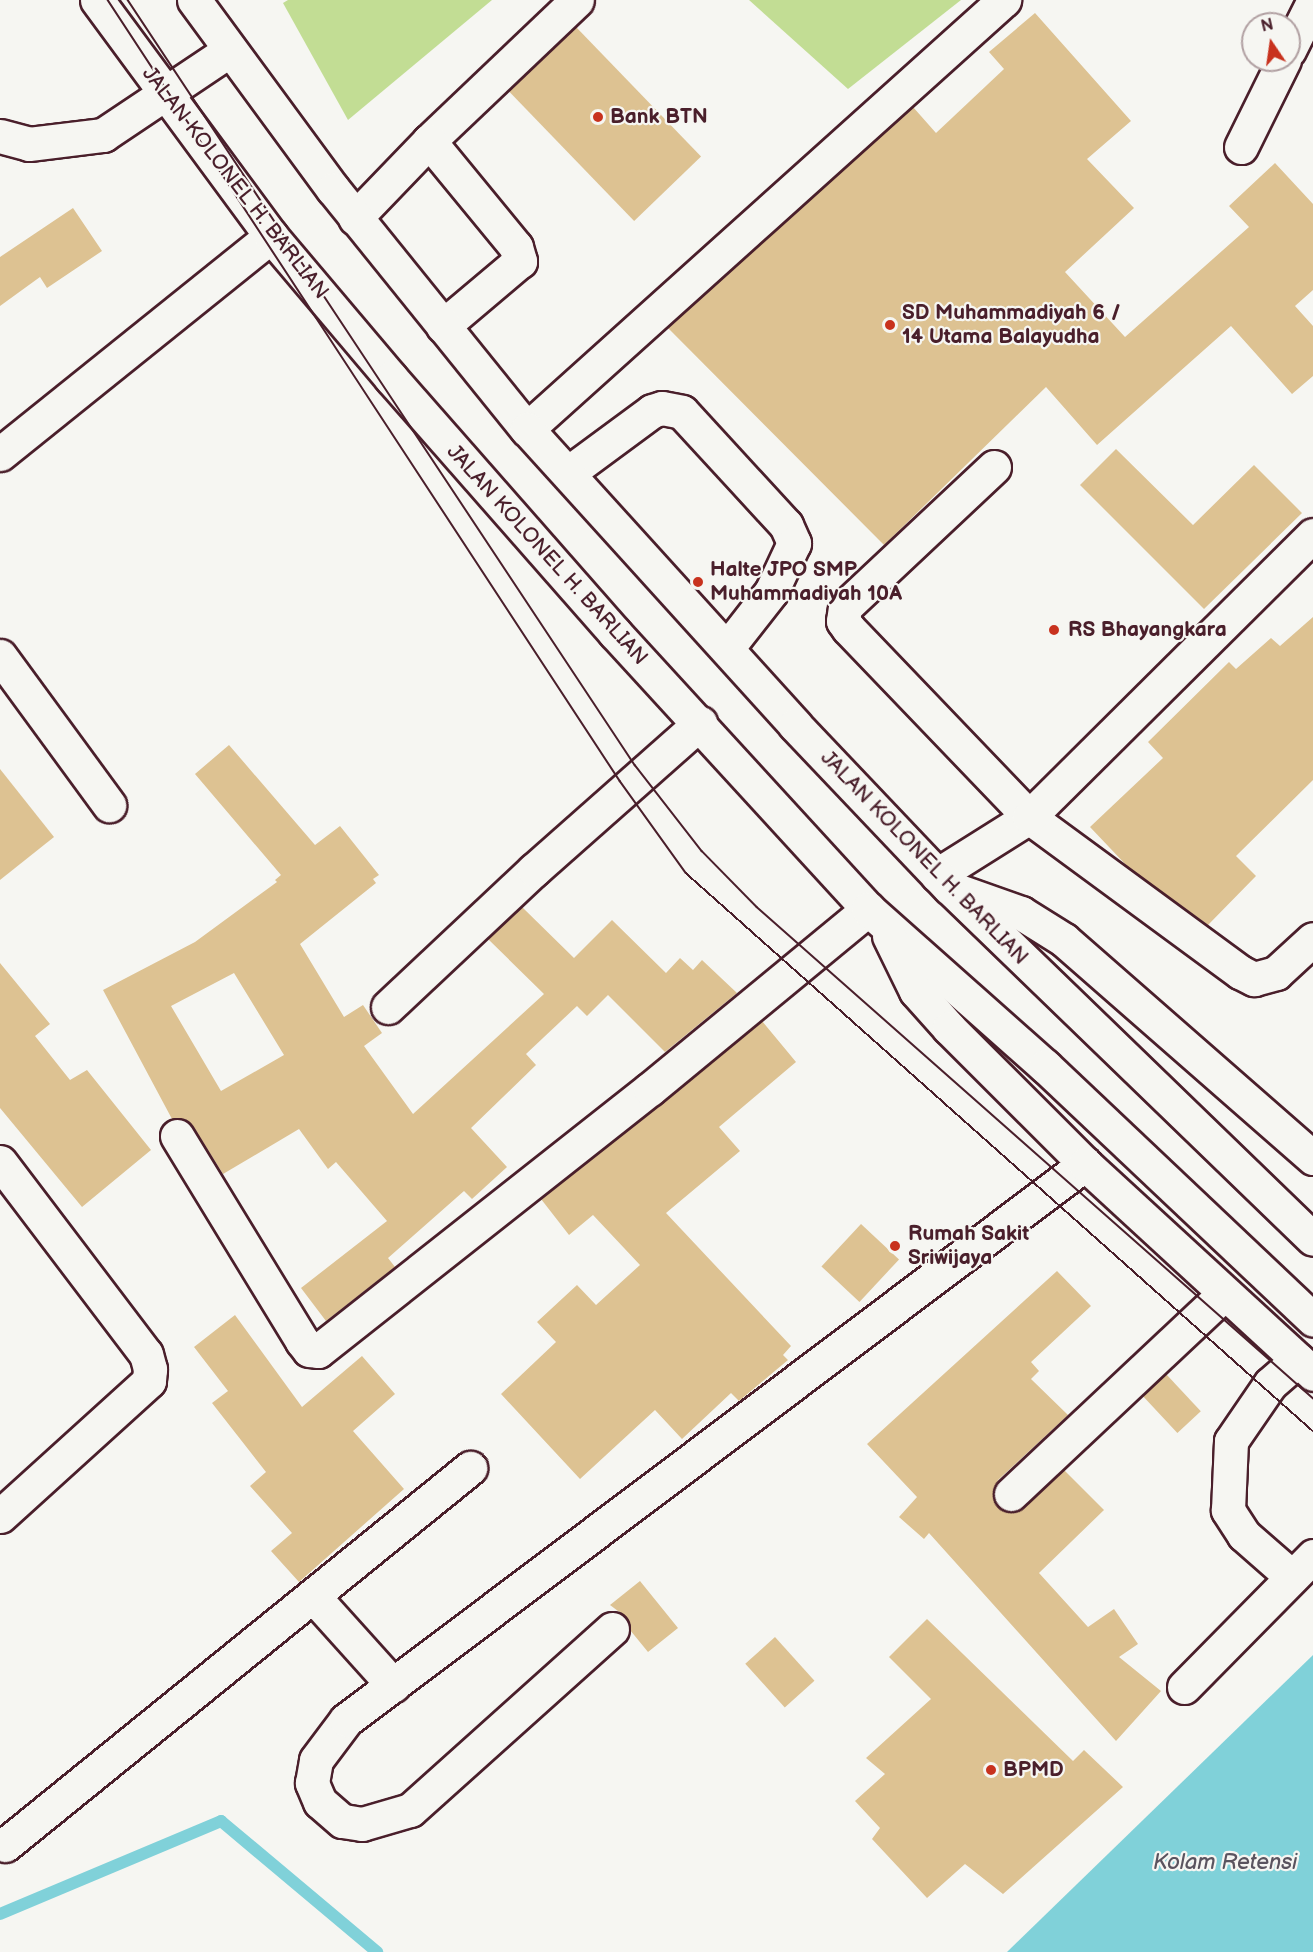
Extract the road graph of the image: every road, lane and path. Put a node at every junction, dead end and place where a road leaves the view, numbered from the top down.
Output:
1 (97, 0) edge
2 (194, 0) edge
3 (577, 0) edge
4 (1004, 0) edge
5 (1313, 2) edge
6 (1301, 26) edge
7 (230, 50) junction
8 (1278, 72) edge
9 (166, 96) junction
10 (0, 136) edge
11 (429, 141) junction
12 (1241, 147) dead end
13 (356, 218) junction
14 (271, 236) junction
15 (443, 326) junction
16 (527, 429) junction
17 (0, 454) edge
18 (993, 467) dead end
19 (568, 473) junction
20 (1313, 536) edge
21 (728, 647) junction
22 (0, 656) edge
23 (700, 723) junction
24 (109, 805) dead end
25 (1029, 816) junction
26 (943, 881) junction
27 (875, 916) junction
28 (1313, 939) edge
29 (388, 1007) dead end
30 (177, 1136) dead end
31 (1313, 1158) edge
32 (0, 1162) edge
33 (1085, 1164) junction
34 (1313, 1239) edge
35 (1224, 1294) junction
36 (1313, 1319) edge
37 (1305, 1367) edge
38 (470, 1468) dead end
39 (1011, 1494) dead end
40 (0, 1516) edge
41 (1302, 1566) edge
42 (313, 1596) junction
43 (612, 1629) dead end
44 (393, 1684) junction
45 (1184, 1687) dead end
46 (5, 1845) dead end

1 - 9 main road, JALAN KOLONEL H. BARLIAN
2 - 7 main road, JALAN KOLONEL H. BARLIAN
3 - 11 main road
4 - 16 main road
5 - 6 main road
7 - 9 main road
7 - 13 main road, JALAN KOLONEL H. BARLIAN
8 - 12 main road
9 - 10 main road
9 - 14 main road, JALAN KOLONEL H. BARLIAN
11 - 13 main road
11 - 15 main road
13 - 15 main road, JALAN KOLONEL H. BARLIAN
14 - 17 main road
14 - 23 main road, JALAN KOLONEL H. BARLIAN
15 - 16 main road, JALAN KOLONEL H. BARLIAN
16 - 19 main road, JALAN KOLONEL H. BARLIAN
18 - 25 main road
19 - 21 main road, JALAN KOLONEL H. BARLIAN
19 - 21 main road
20 - 25 main road
21 - 26 main road, JALAN KOLONEL H. BARLIAN
22 - 24 main road
23 - 27 main road, JALAN KOLONEL H. BARLIAN
23 - 29 main road
25 - 26 main road
25 - 28 main road
26 - 31 main road
26 - 34 main road, JALAN KOLONEL H. BARLIAN
27 - 30 main road
27 - 33 main road
27 - 36 main road, JALAN KOLONEL H. BARLIAN
32 - 40 main road
33 - 35 main road
33 - 44 main road
35 - 37 main road
35 - 39 main road
37 - 41 main road
38 - 42 main road
41 - 45 main road
42 - 44 main road
42 - 46 main road
43 - 44 main road

